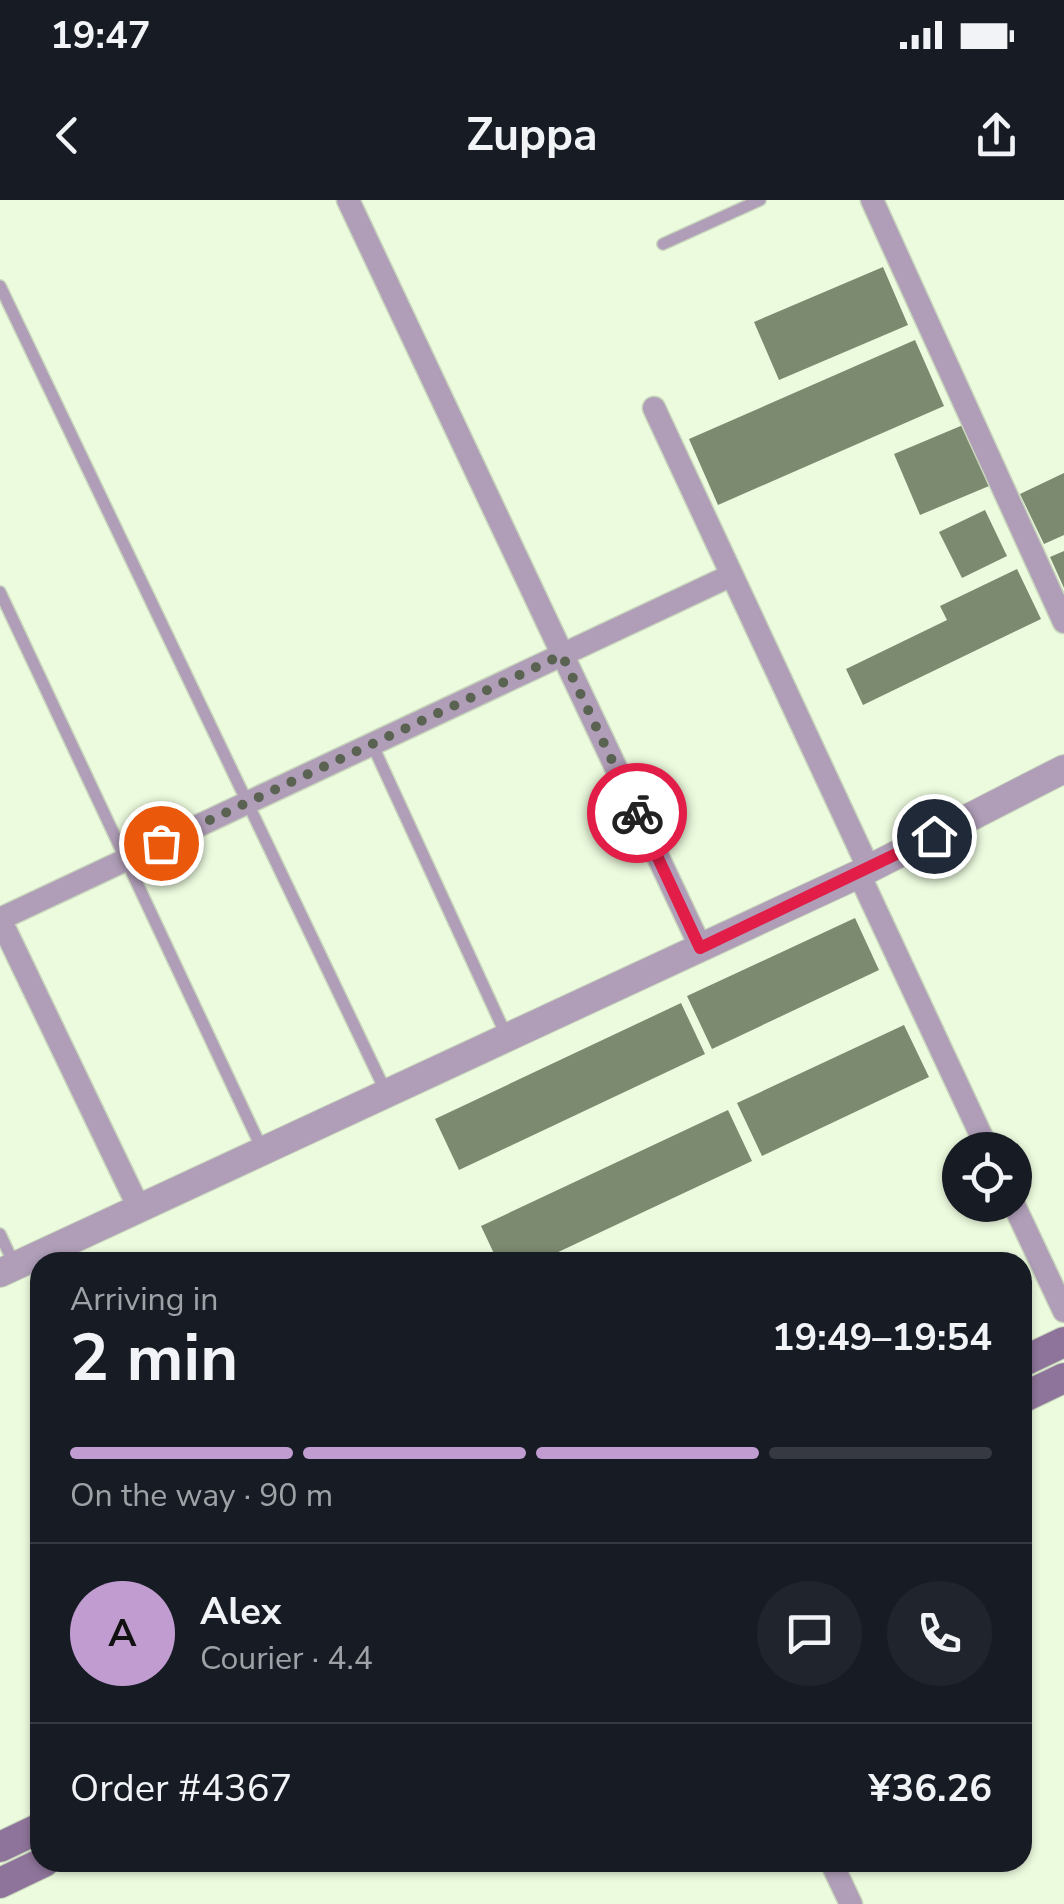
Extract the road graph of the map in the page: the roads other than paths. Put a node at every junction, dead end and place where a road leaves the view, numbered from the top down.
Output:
1 (348, 200) edge
2 (760, 200) edge
3 (872, 200) edge
4 (663, 244) dead end
5 (0, 286) edge
6 (654, 408) dead end
7 (732, 575) junction
8 (0, 592) edge
9 (1064, 622) edge
10 (562, 655) junction
11 (372, 744) junction
12 (1064, 769) edge
13 (126, 860) junction
14 (864, 872) junction
15 (0, 919) edge
16 (700, 948) junction
17 (507, 1037) junction
18 (387, 1094) junction
19 (980, 1132) edge
20 (263, 1151) junction
21 (139, 1208) junction
22 (1022, 1222) edge
23 (0, 1234) edge
24 (46, 1252) edge
25 (8, 1270) edge
26 (1064, 1311) edge
27 (1064, 1342) edge
28 (1032, 1357) edge
29 (1064, 1378) edge
30 (1032, 1393) edge
31 (30, 1833) edge
32 (0, 1847) edge
33 (30, 1869) edge
34 (836, 1872) edge
35 (0, 1883) edge
36 (850, 1904) edge

1 - 10 street
2 - 4 lane
3 - 9 street
5 - 18 lane
6 - 7 street
7 - 10 street
7 - 14 street
8 - 13 lane
10 - 11 street
10 - 16 street
11 - 13 street
11 - 17 lane
12 - 14 street
13 - 15 street
13 - 20 lane
14 - 16 street
14 - 19 street
15 - 21 street
16 - 17 street
17 - 18 street
18 - 20 street
20 - 21 street
21 - 24 street
22 - 26 street
23 - 25 lane
27 - 28 main road
29 - 30 main road
31 - 32 main road
33 - 35 main road
34 - 36 street

